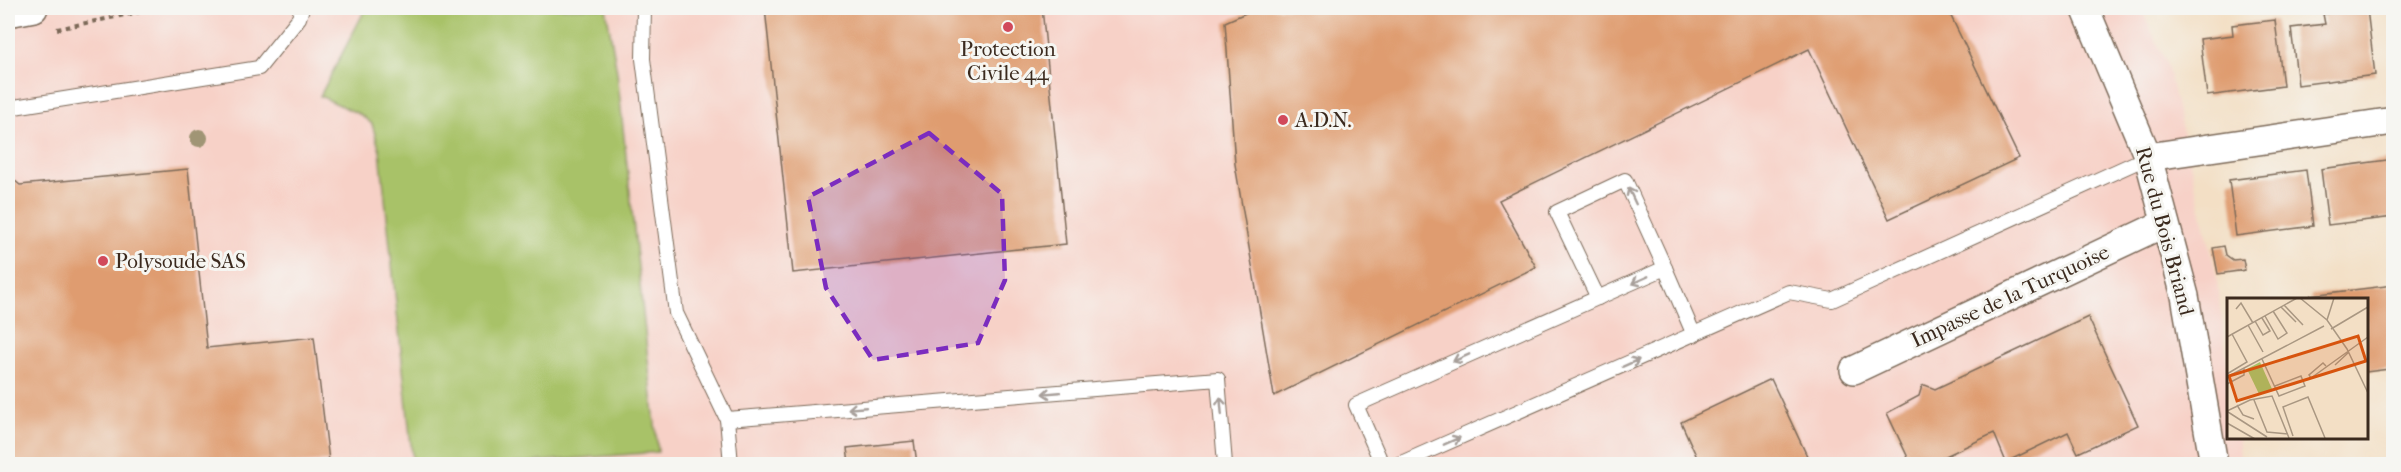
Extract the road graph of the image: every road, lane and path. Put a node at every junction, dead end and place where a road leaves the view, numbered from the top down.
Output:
1 (34, 8) edge
2 (159, 8) edge
3 (302, 8) edge
4 (644, 8) edge
5 (2085, 8) edge
6 (8, 13) edge
7 (54, 29) dead end
8 (8, 108) edge
9 (2394, 121) edge
10 (2148, 157) junction
11 (2165, 223) junction
12 (1665, 268) junction
13 (1598, 298) junction
14 (1694, 335) junction
15 (1854, 370) dead end
16 (727, 419) junction
17 (731, 465) edge
18 (1225, 465) edge
19 (1382, 465) edge
20 (1399, 465) edge
21 (2214, 465) edge

1 - 6 street
2 - 7 path
3 - 8 lane
4 - 16 lane
5 - 10 street, Rue du Bois Briand
9 - 10 street
10 - 11 street, Rue du Bois Briand
10 - 14 lane
11 - 15 street, Impasse de la Turquoise
11 - 21 street, Rue du Bois Briand
12 -> 13 lane
12 -> 13 lane
12 - 14 lane
13 -> 19 lane
20 -> 14 lane
16 - 17 lane
18 -> 16 lane

